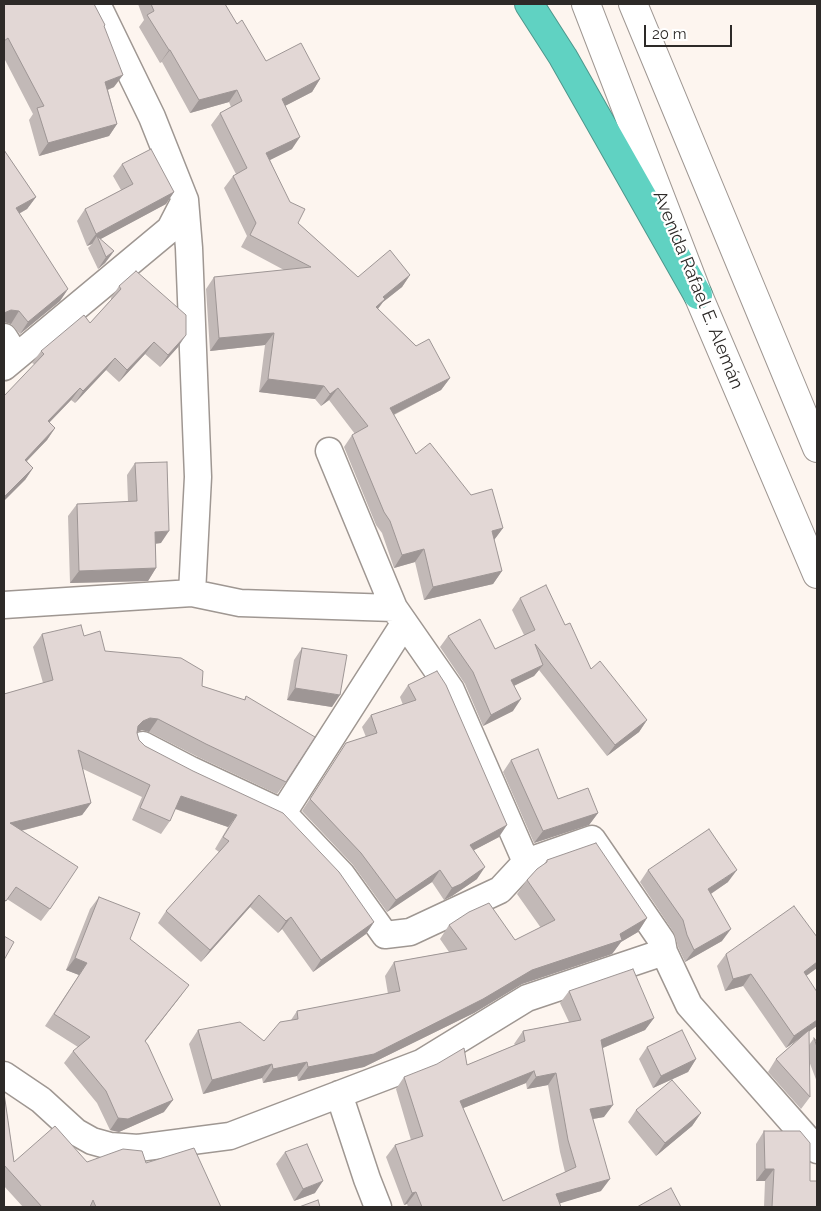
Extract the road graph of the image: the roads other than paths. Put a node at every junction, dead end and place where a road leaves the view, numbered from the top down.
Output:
1 (97, 4) edge
2 (528, 4) edge
3 (586, 4) edge
4 (633, 4) edge
5 (185, 200) junction
6 (698, 295) junction
7 (8, 353) edge
8 (817, 448) edge
9 (329, 451) dead end
10 (817, 574) edge
11 (192, 593) junction
12 (4, 605) edge
13 (399, 616) junction
14 (143, 745) edge
15 (283, 813) junction
16 (526, 862) junction
17 (664, 952) junction
18 (4, 1075) edge
19 (339, 1094) junction
20 (817, 1150) edge
21 (378, 1207) edge

1 - 5 street
2 - 6 highway
3 - 6 main road, Avenida Rafael E. Alemán
4 - 8 main road
5 - 7 street
5 - 11 street
6 - 10 main road, Avenida Rafael E. Alemán
9 - 13 street
11 - 12 street
11 - 13 street
13 - 15 street
13 - 16 street
14 - 15 street
15 - 16 street
16 - 17 street
17 - 19 street
17 - 20 street
18 - 19 street
19 - 21 street

